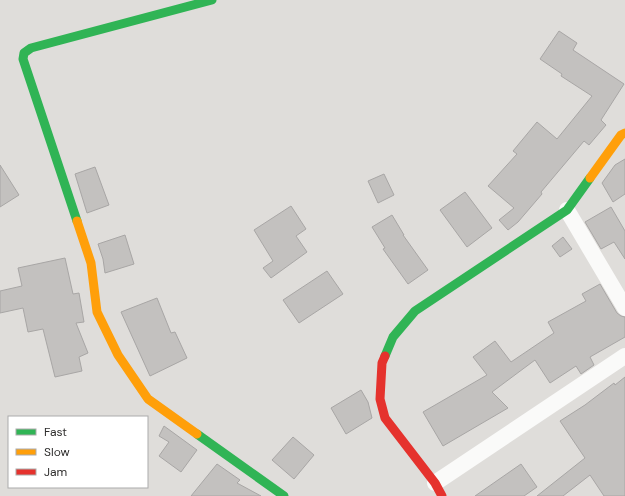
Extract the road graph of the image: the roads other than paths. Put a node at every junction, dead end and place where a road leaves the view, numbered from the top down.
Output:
1 (212, 0) edge
2 (625, 133) edge
3 (567, 210) junction
4 (625, 308) edge
5 (625, 356) edge
6 (438, 490) edge
7 (284, 496) edge

1 - 7 street
2 - 3 street
3 - 4 street
3 - 6 street
5 - 6 street

